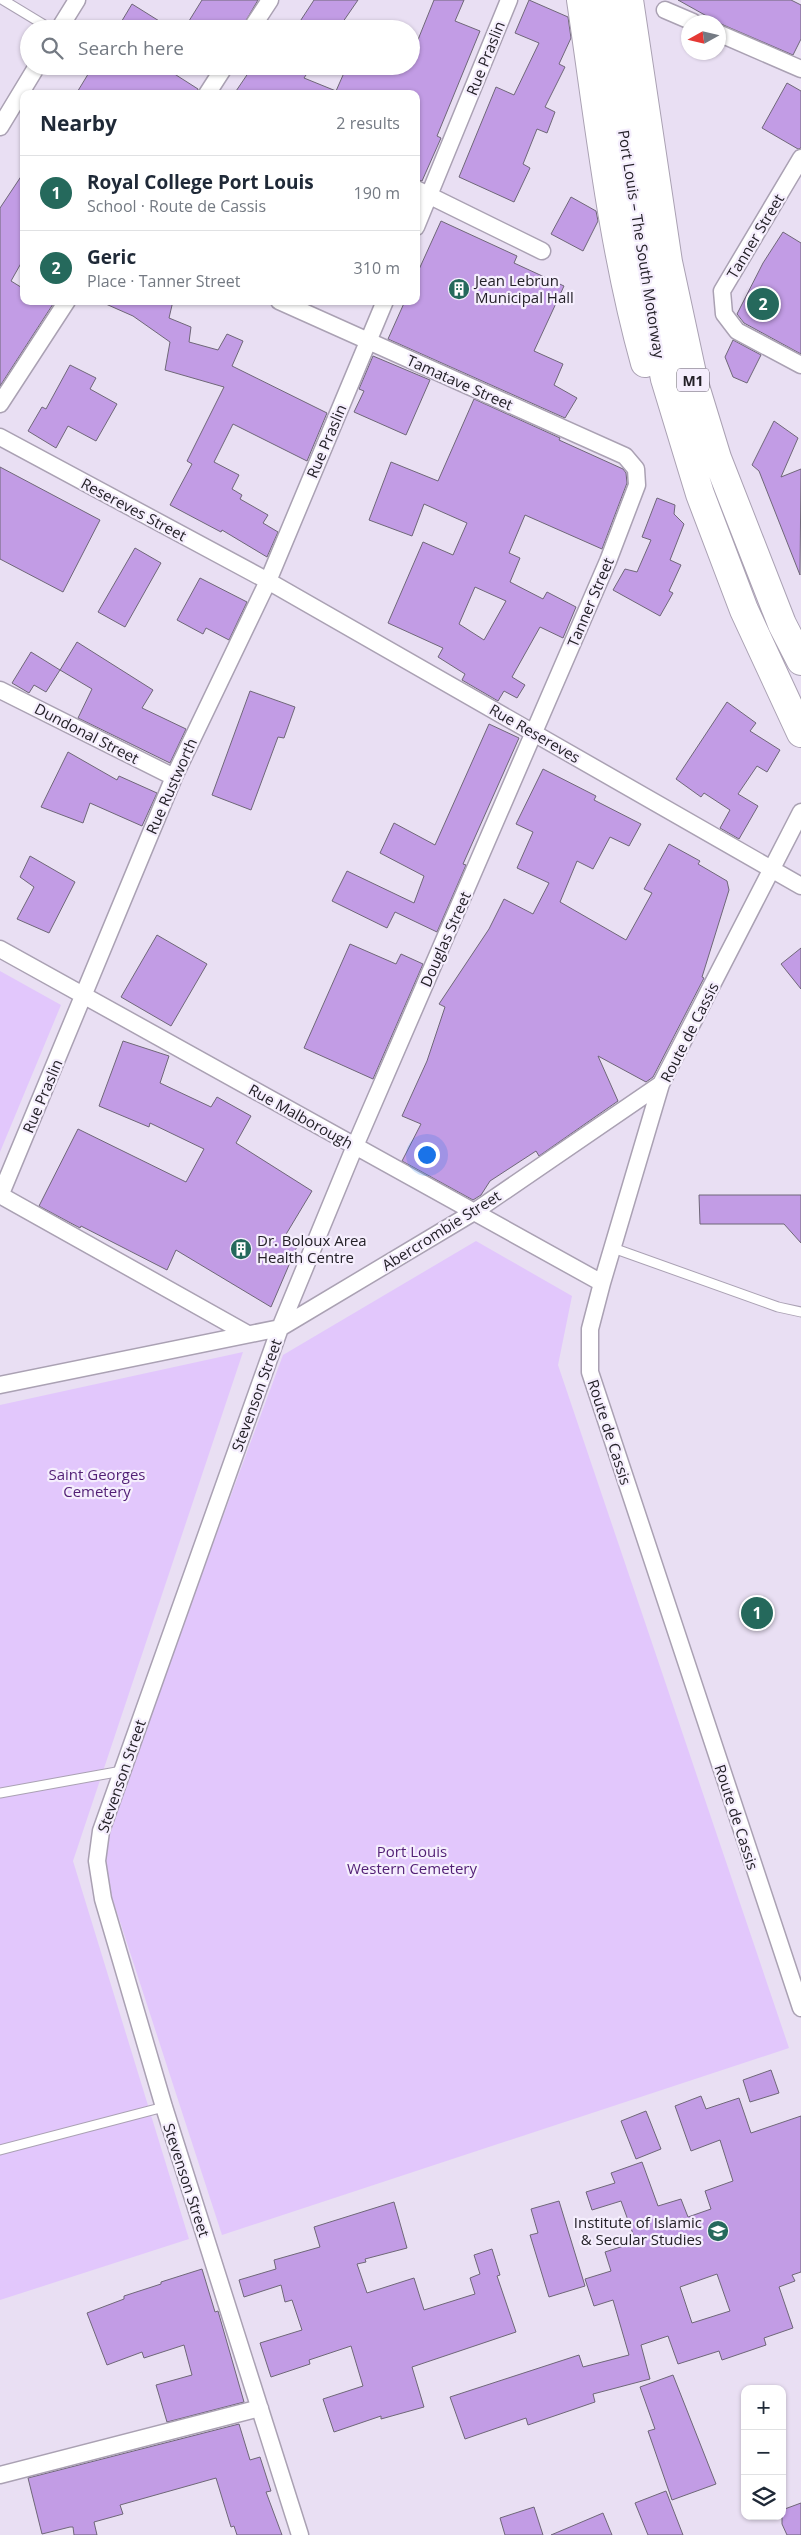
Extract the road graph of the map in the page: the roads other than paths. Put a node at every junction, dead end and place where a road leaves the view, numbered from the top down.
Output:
1 (3, 0) edge
2 (77, 0) edge
3 (270, 0) edge
4 (509, 0) edge
5 (581, 0) edge
6 (606, 0) edge
7 (628, 0) edge
8 (655, 5) edge
9 (681, 17) edge
10 (36, 20) edge
11 (65, 20) edge
12 (256, 20) edge
13 (726, 36) edge
14 (801, 69) edge
15 (32, 75) edge
16 (219, 75) edge
17 (628, 86) junction
18 (22, 90) edge
19 (210, 90) edge
20 (20, 94) edge
21 (0, 127) edge
22 (801, 158) edge
23 (423, 192) edge
24 (420, 207) edge
25 (542, 251) dead end
26 (64, 305) edge
27 (288, 305) edge
28 (383, 305) edge
29 (368, 341) junction
30 (801, 365) edge
31 (694, 384) junction
32 (0, 404) edge
33 (0, 437) edge
34 (636, 469) joint
35 (268, 581) junction
36 (744, 610) junction
37 (801, 661) edge
38 (0, 690) edge
39 (535, 732) junction
40 (801, 733) edge
41 (174, 777) junction
42 (801, 812) edge
43 (772, 870) junction
44 (801, 886) edge
45 (0, 950) edge
46 (83, 996) junction
47 (661, 1084) junction
48 (355, 1146) junction
49 (0, 1196) edge
50 (474, 1212) junction
51 (613, 1248) junction
52 (602, 1283) junction
53 (801, 1312) edge
54 (280, 1328) junction
55 (246, 1333) junction
56 (0, 1385) edge
57 (122, 1771) junction
58 (0, 1793) edge
59 (794, 1967) edge
60 (801, 2008) edge
61 (164, 2107) junction
62 (0, 2150) edge
63 (260, 2408) junction
64 (0, 2474) edge
65 (300, 2535) edge

1 - 10 lane
2 - 11 street
3 - 12 street
4 - 23 street, Rue Praslin
5 - 36 highway
6 - 17 highway, Port Louis – The South Motorway / M1
7 - 17 highway, Port Louis – The South Motorway / M1
8 - 9 street
8 - 31 highway
13 - 14 street
15 - 18 street
16 - 19 street
17 - 31 highway, Port Louis – The South Motorway / M1
17 - 36 highway, Port Louis – The South Motorway / M1
20 - 21 street
22 - 30 street, Tanner Street
23 - 24 street, Rue Praslin
23 - 25 street
26 - 32 street
27 - 29 street, Tamatave Street
28 - 29 street, Rue Praslin
29 - 34 street, Tamatave Street
29 - 35 street, Rue Praslin
31 - 37 highway, Port Louis – The South Motorway / M1
33 - 35 street, Resereves Street
34 - 39 street, Tanner Street
35 - 39 street, Rue Resereves
35 - 41 street, Rue Rustworth
36 - 40 highway, Port Louis – The South Motorway / M1
38 - 41 street, Dundonal Street
39 - 43 street, Rue Resereves
39 - 48 street, Douglas Street
41 - 46 street, Rue Rustworth
42 - 43 street, Route de Cassis
43 - 44 street, Rue Resereves
43 - 47 street, Route de Cassis
45 - 46 street, Rue Malborough
46 - 48 street, Rue Malborough
46 - 49 street, Rue Praslin
47 - 50 street, Abercrombie Street
47 - 51 street, Route de Cassis
48 - 50 street, Rue Malborough
48 - 54 street, Stevenson Street
49 - 55 street
50 - 52 street, Rue Malborough
50 - 54 street, Abercrombie Street
51 - 52 street, Route de Cassis
51 - 53 lane
52 - 59 street, Route de Cassis
54 - 55 street, Abercrombie Street
54 - 57 street, Stevenson Street
55 - 56 street, Abercrombie Street
57 - 58 lane
57 - 61 street, Stevenson Street
59 - 60 street, Route de Cassis
61 - 62 lane
61 - 63 street, Stevenson Street
63 - 64 street
63 - 65 street, Stevenson Street

